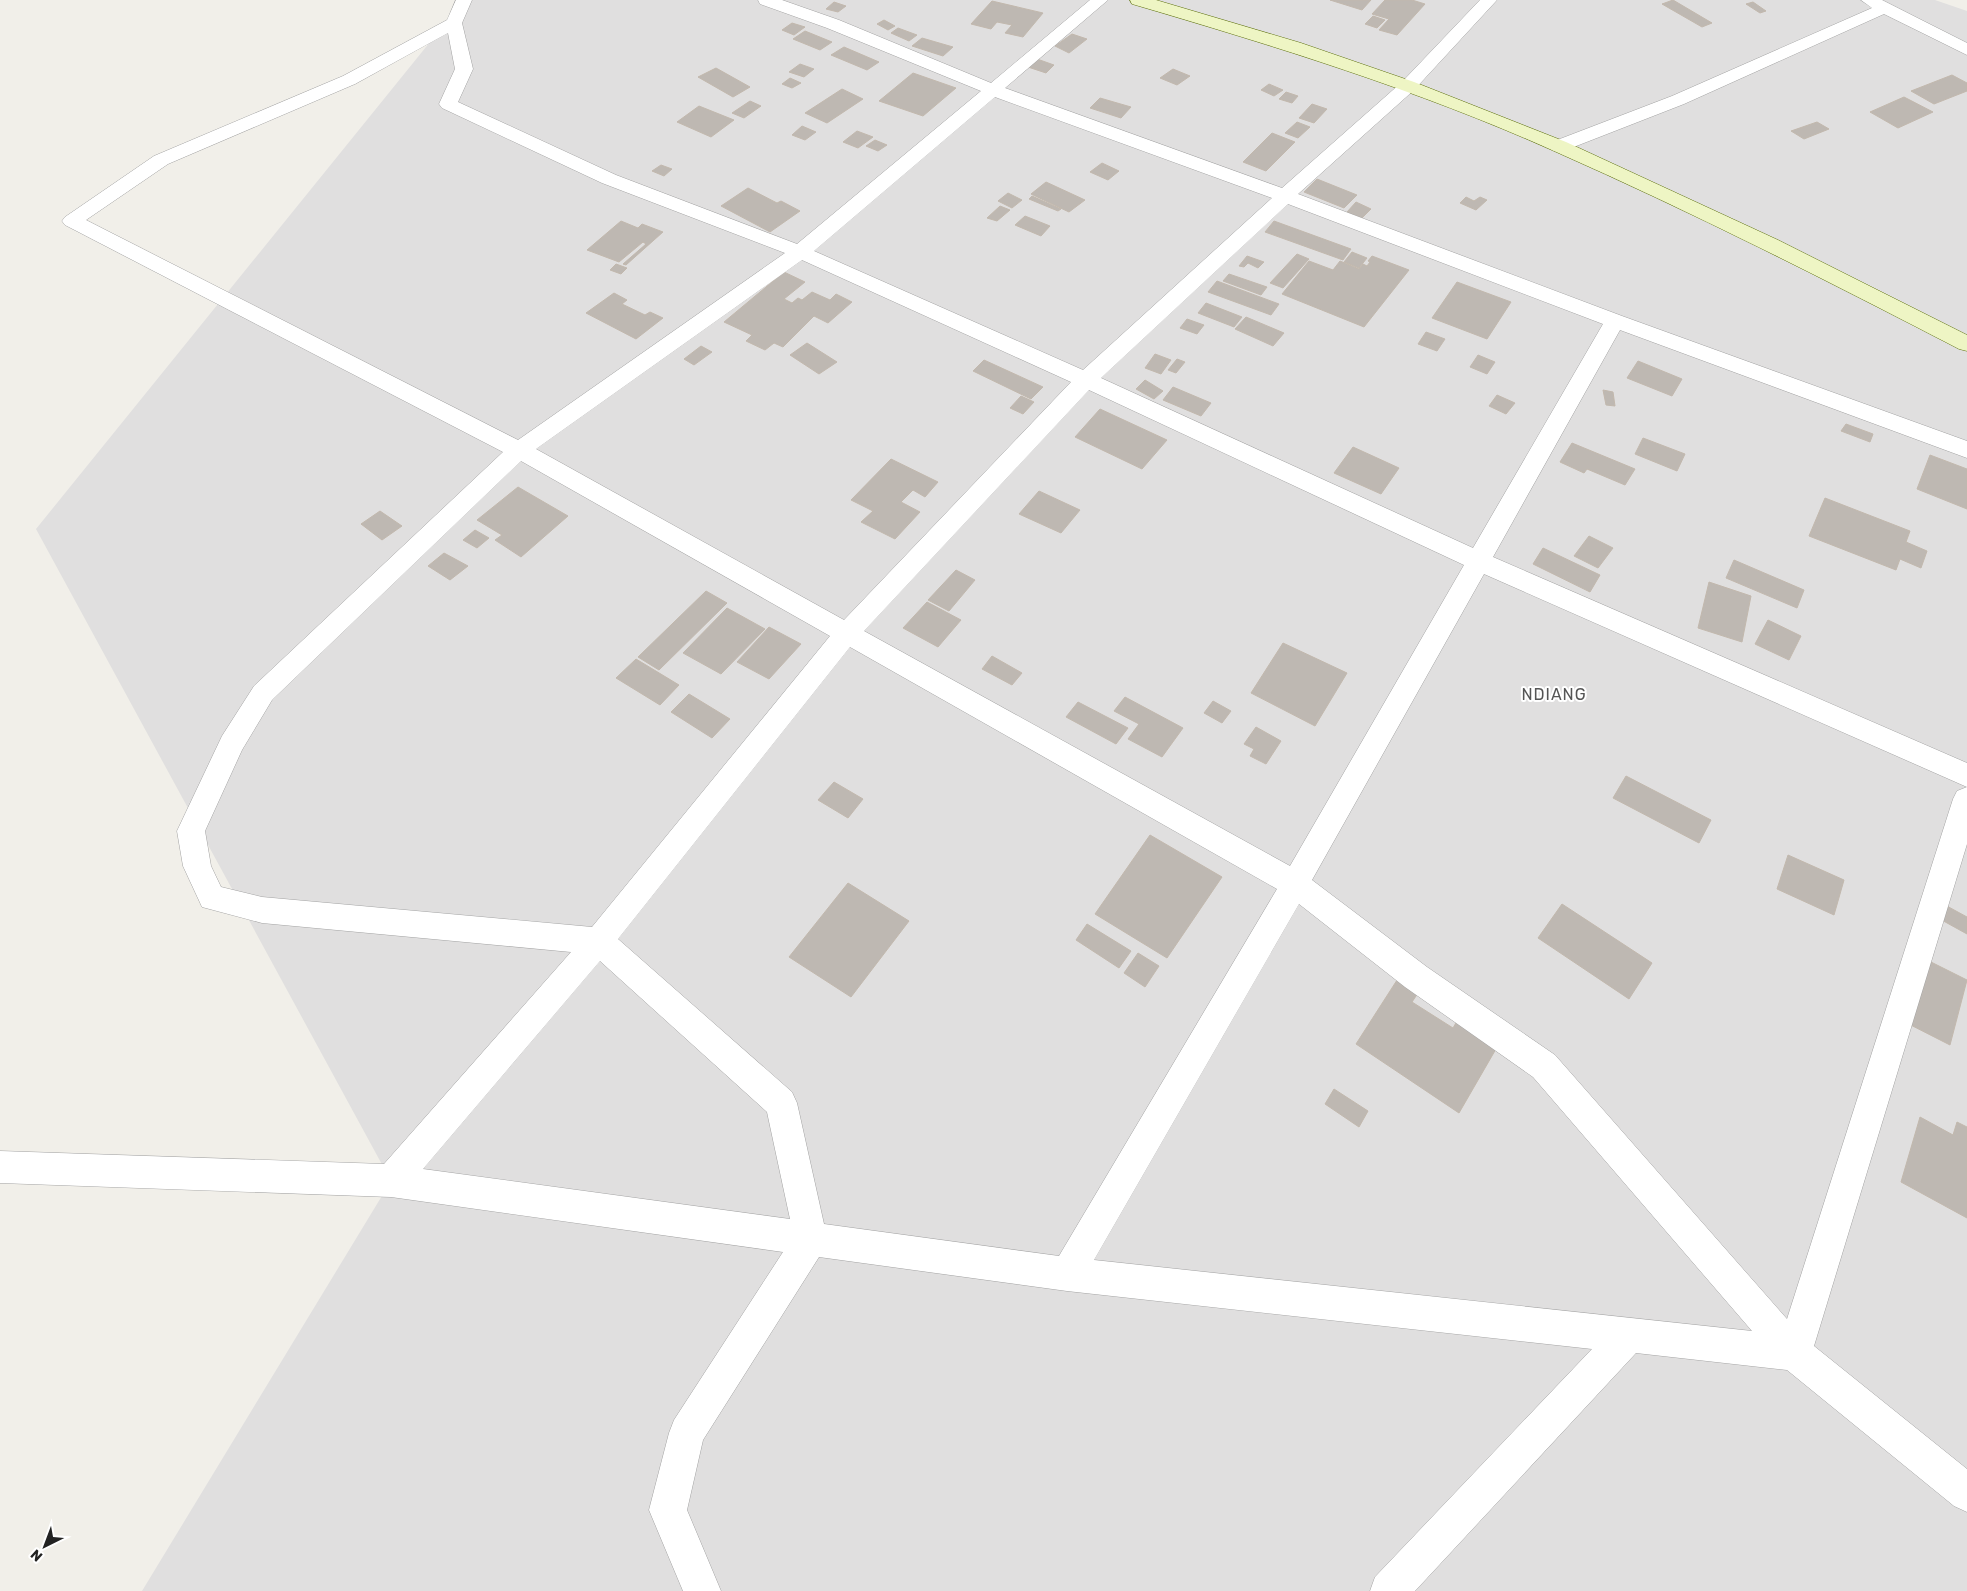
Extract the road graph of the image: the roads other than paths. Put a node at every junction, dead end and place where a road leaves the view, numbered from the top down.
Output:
1 (464, 0) edge
2 (767, 0) edge
3 (1100, 0) edge
4 (1138, 0) edge
5 (1488, 0) edge
6 (1869, 0) edge
7 (1885, 8) junction
8 (454, 23) junction
9 (1967, 50) edge
10 (1408, 86) junction
11 (993, 90) junction
12 (1559, 146) junction
13 (1285, 196) junction
14 (800, 252) junction
15 (1615, 321) junction
16 (1965, 341) edge
17 (1086, 380) junction
18 (519, 450) junction
19 (1967, 450) edge
20 (1478, 562) junction
21 (846, 634) junction
22 (1967, 775) edge
23 (1967, 798) edge
24 (1295, 884) junction
25 (599, 941) junction
26 (0, 1167) edge
27 (391, 1181) junction
28 (811, 1239) junction
29 (1066, 1274) junction
30 (1629, 1336) junction
31 (1794, 1353) junction
32 (1967, 1493) edge
33 (702, 1591) edge
34 (1389, 1591) edge

1 - 8 street
2 - 11 street
3 - 11 street
4 - 10 main road
5 - 10 street
6 - 7 street
7 - 9 street
7 - 12 street
8 - 14 street
8 - 18 street
10 - 12 main road
10 - 13 street
11 - 13 street
11 - 14 street
12 - 16 main road
13 - 15 street
13 - 17 street
14 - 17 street
14 - 18 street
15 - 19 street
15 - 20 street
17 - 20 street
17 - 21 street
18 - 21 street
18 - 25 street
20 - 22 street
20 - 24 street
21 - 24 street
21 - 25 street
23 - 31 street
24 - 29 street
24 - 31 street
25 - 27 street
25 - 28 street
26 - 27 street
27 - 28 street
28 - 29 street
28 - 33 street
29 - 30 street
30 - 31 street
30 - 34 street
31 - 32 street

